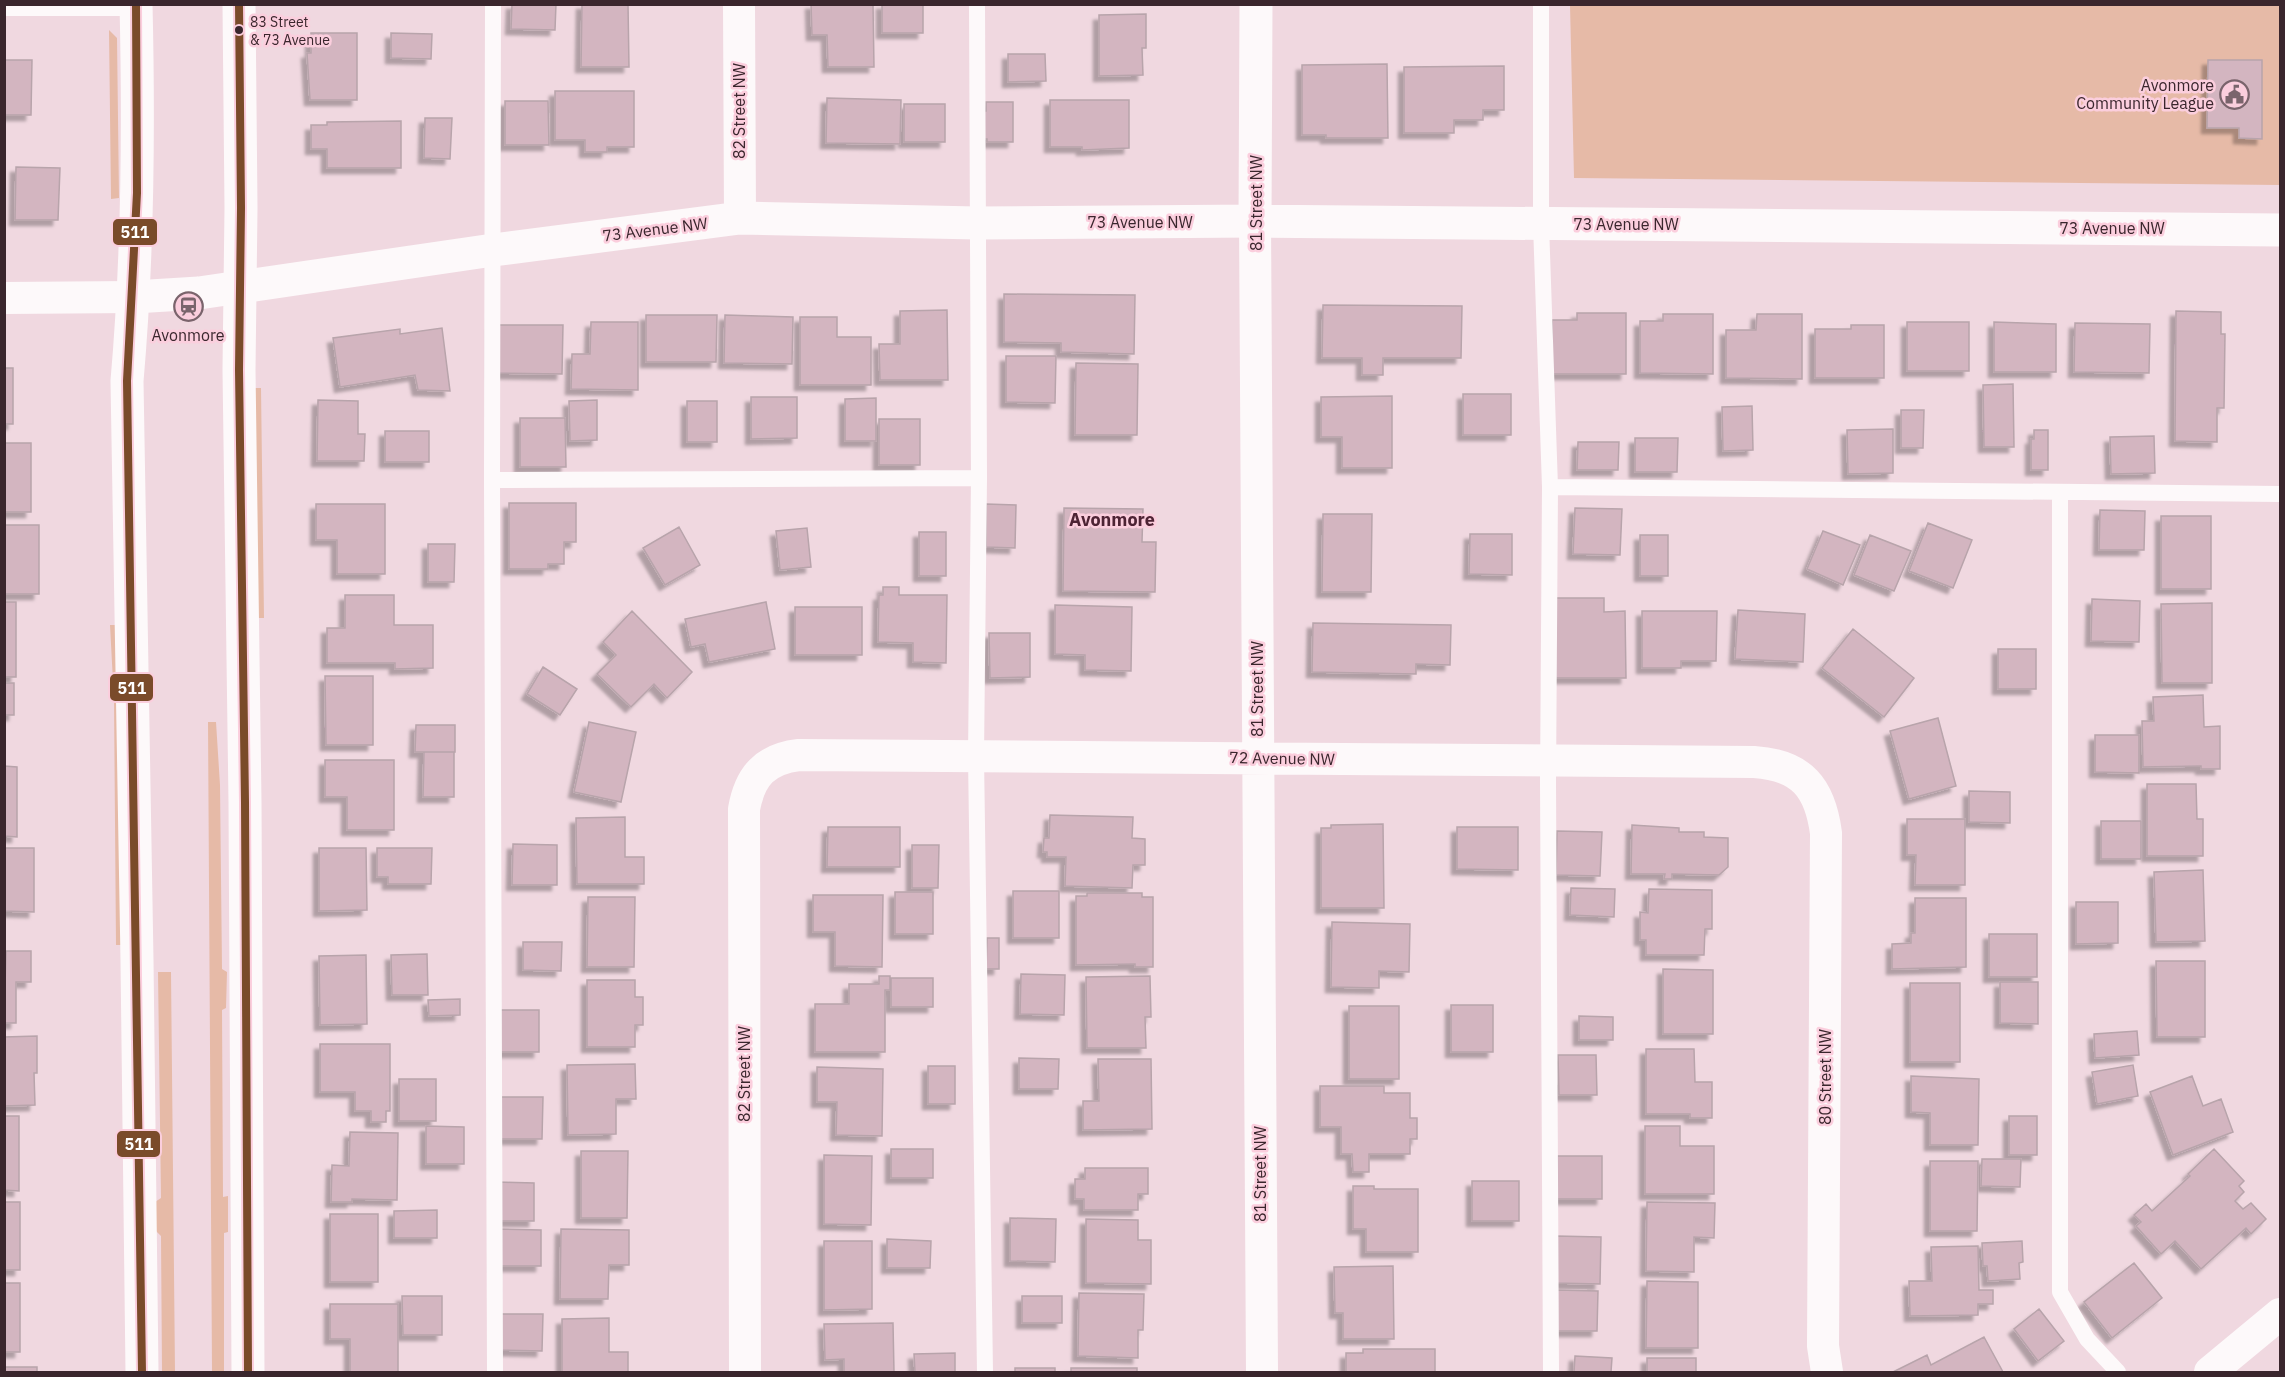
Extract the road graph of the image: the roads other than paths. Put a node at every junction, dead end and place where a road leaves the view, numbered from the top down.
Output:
1 (239, 4) edge
2 (493, 4) edge
3 (739, 4) edge
4 (977, 4) edge
5 (1256, 4) edge
6 (1541, 4) edge
7 (136, 6) edge
8 (4, 8) edge
9 (740, 218) junction
10 (1256, 221) junction
11 (977, 223) junction
12 (1541, 224) junction
13 (2280, 230) edge
14 (493, 250) junction
15 (240, 287) junction
16 (134, 297) junction
17 (4, 298) edge
18 (979, 478) junction
19 (492, 480) junction
20 (1550, 487) junction
21 (2061, 492) junction
22 (2280, 494) edge
23 (976, 757) junction
24 (1257, 758) junction
25 (1548, 762) junction
26 (755, 777) joint
27 (1810, 785) joint
28 (2280, 1314) edge
29 (142, 1372) edge
30 (248, 1372) edge
31 (495, 1372) edge
32 (745, 1372) edge
33 (985, 1372) edge
34 (1262, 1372) edge
35 (1551, 1372) edge
36 (1827, 1372) edge
37 (2118, 1372) edge
38 (2210, 1372) edge

1 - 15 main road
2 - 14 lane
3 - 9 street, 82 Street NW
4 - 11 lane
5 - 10 main road, 81 Street NW
6 - 12 lane
7 - 8 lane
7 - 16 main road
9 - 11 main road, 73 Avenue NW
9 - 14 main road, 73 Avenue NW
10 - 11 main road, 73 Avenue NW
10 - 12 main road, 73 Avenue NW
10 - 24 street, 81 Street NW
11 - 18 lane
12 - 13 main road, 73 Avenue NW
12 - 20 lane
14 - 15 main road, 73 Avenue NW
14 - 19 lane
15 - 16 main road, 73 Avenue NW
15 - 30 main road
16 - 17 street, 73 Avenue NW
16 - 29 main road
18 - 19 lane
18 - 23 lane
19 - 31 lane
20 - 21 lane
20 - 25 lane
21 - 22 lane
21 - 37 lane
23 - 24 street, 72 Avenue NW
23 - 26 street, 72 Avenue NW
23 - 33 lane
24 - 25 street, 72 Avenue NW
24 - 34 street, 81 Street NW
25 - 27 street, 72 Avenue NW
25 - 35 lane
26 - 32 street, 82 Street NW
27 - 36 street, 80 Street NW
28 - 38 street

